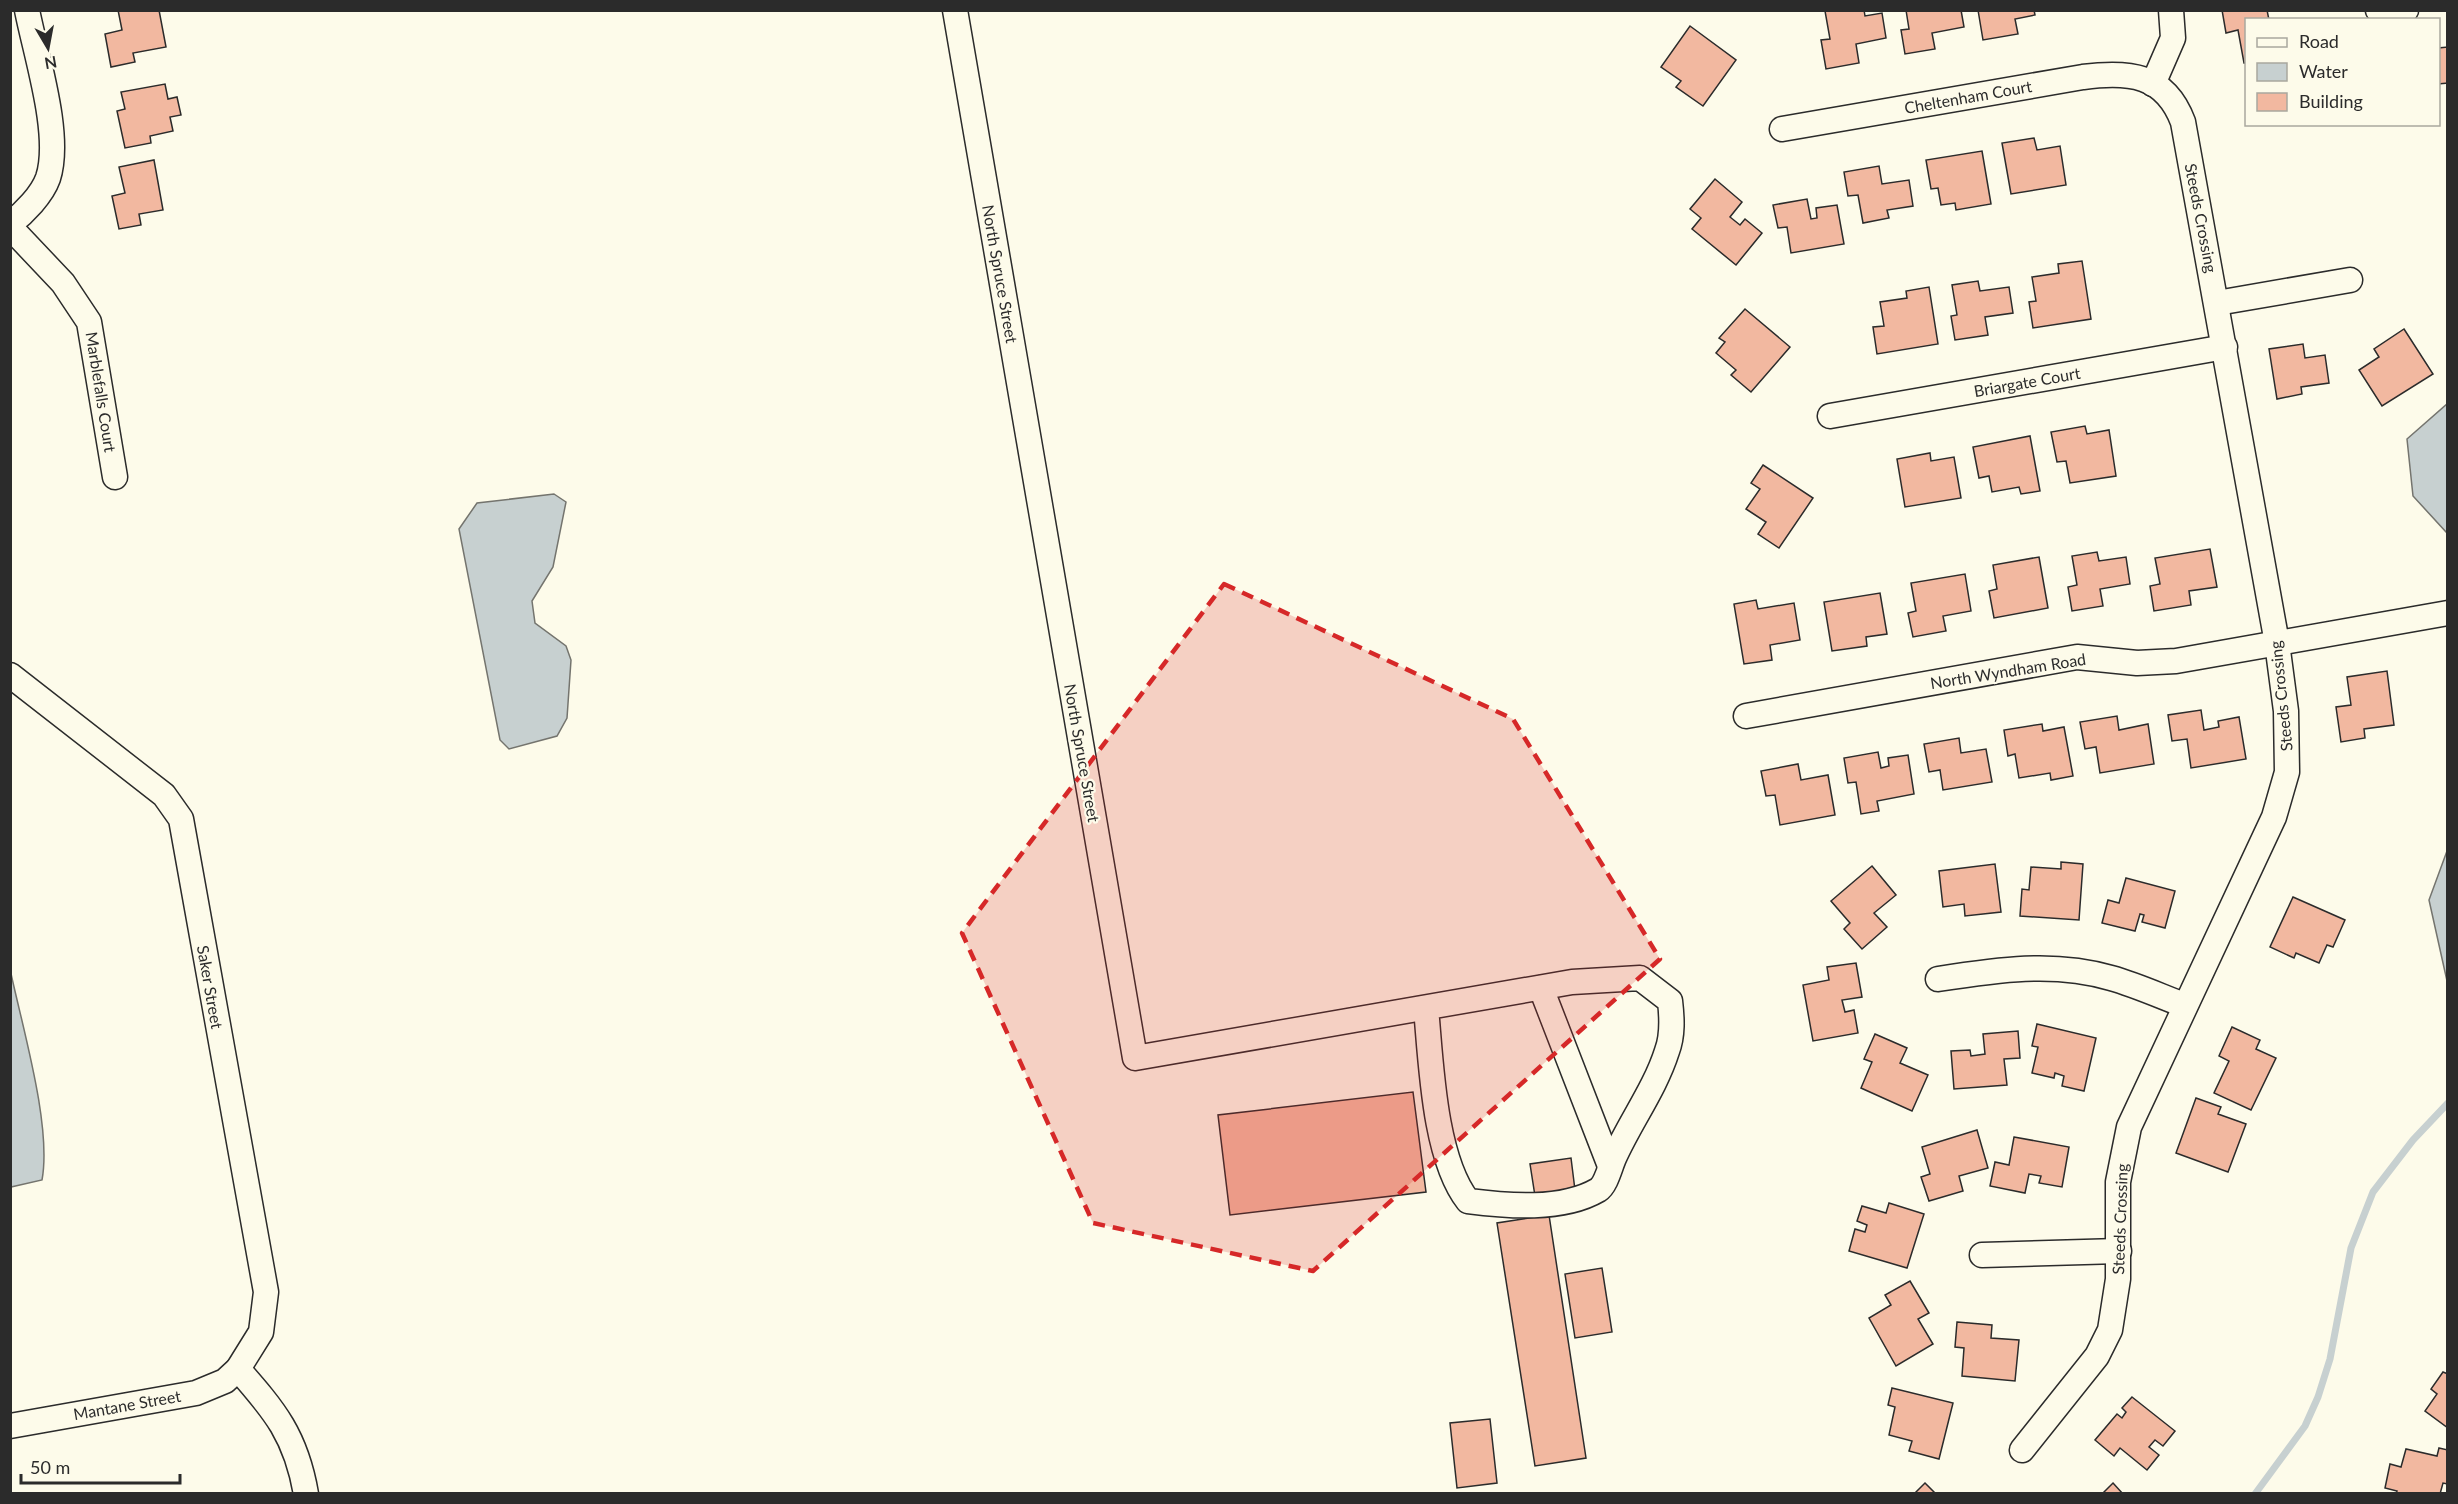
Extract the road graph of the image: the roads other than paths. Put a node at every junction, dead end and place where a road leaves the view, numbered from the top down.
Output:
1 (27, 10) edge
2 (954, 10) edge
3 (2171, 10) edge
4 (2378, 10) edge
5 (2406, 10) edge
6 (2153, 84) junction
7 (1782, 129) dead end
8 (10, 226) edge
9 (2350, 280) dead end
10 (2217, 303) junction
11 (2224, 347) junction
12 (1830, 416) dead end
13 (115, 477) dead end
14 (2448, 613) edge
15 (2277, 643) junction
16 (10, 675) edge
17 (1746, 716) dead end
18 (1938, 979) dead end
19 (1541, 988) junction
20 (2184, 1005) junction
21 (1426, 1008) junction
22 (1610, 1166) junction
23 (2119, 1251) junction
24 (1982, 1255) dead end
25 (238, 1369) junction
26 (10, 1426) edge
27 (2022, 1450) dead end
28 (306, 1494) edge

1 - 8 street
2 - 21 street, North Spruce Street
3 - 6 street
4 - 5 street
6 - 7 street, Cheltenham Court
6 - 10 street, Steeds Crossing
8 - 13 street, Marblefalls Court
9 - 10 street
10 - 11 street, Steeds Crossing
11 - 12 street, Briargate Court
11 - 15 street, Steeds Crossing
14 - 15 street, North Wyndham Road
15 - 17 street, North Wyndham Road
15 - 20 street, Steeds Crossing
16 - 25 street, Saker Street
18 - 20 street
19 - 21 street, North Spruce Street
19 - 22 street
19 - 22 street, North Spruce Street
20 - 23 street, Steeds Crossing
21 - 22 street
23 - 24 street
23 - 27 street, Steeds Crossing
25 - 26 street, Mantane Street
25 - 28 street

